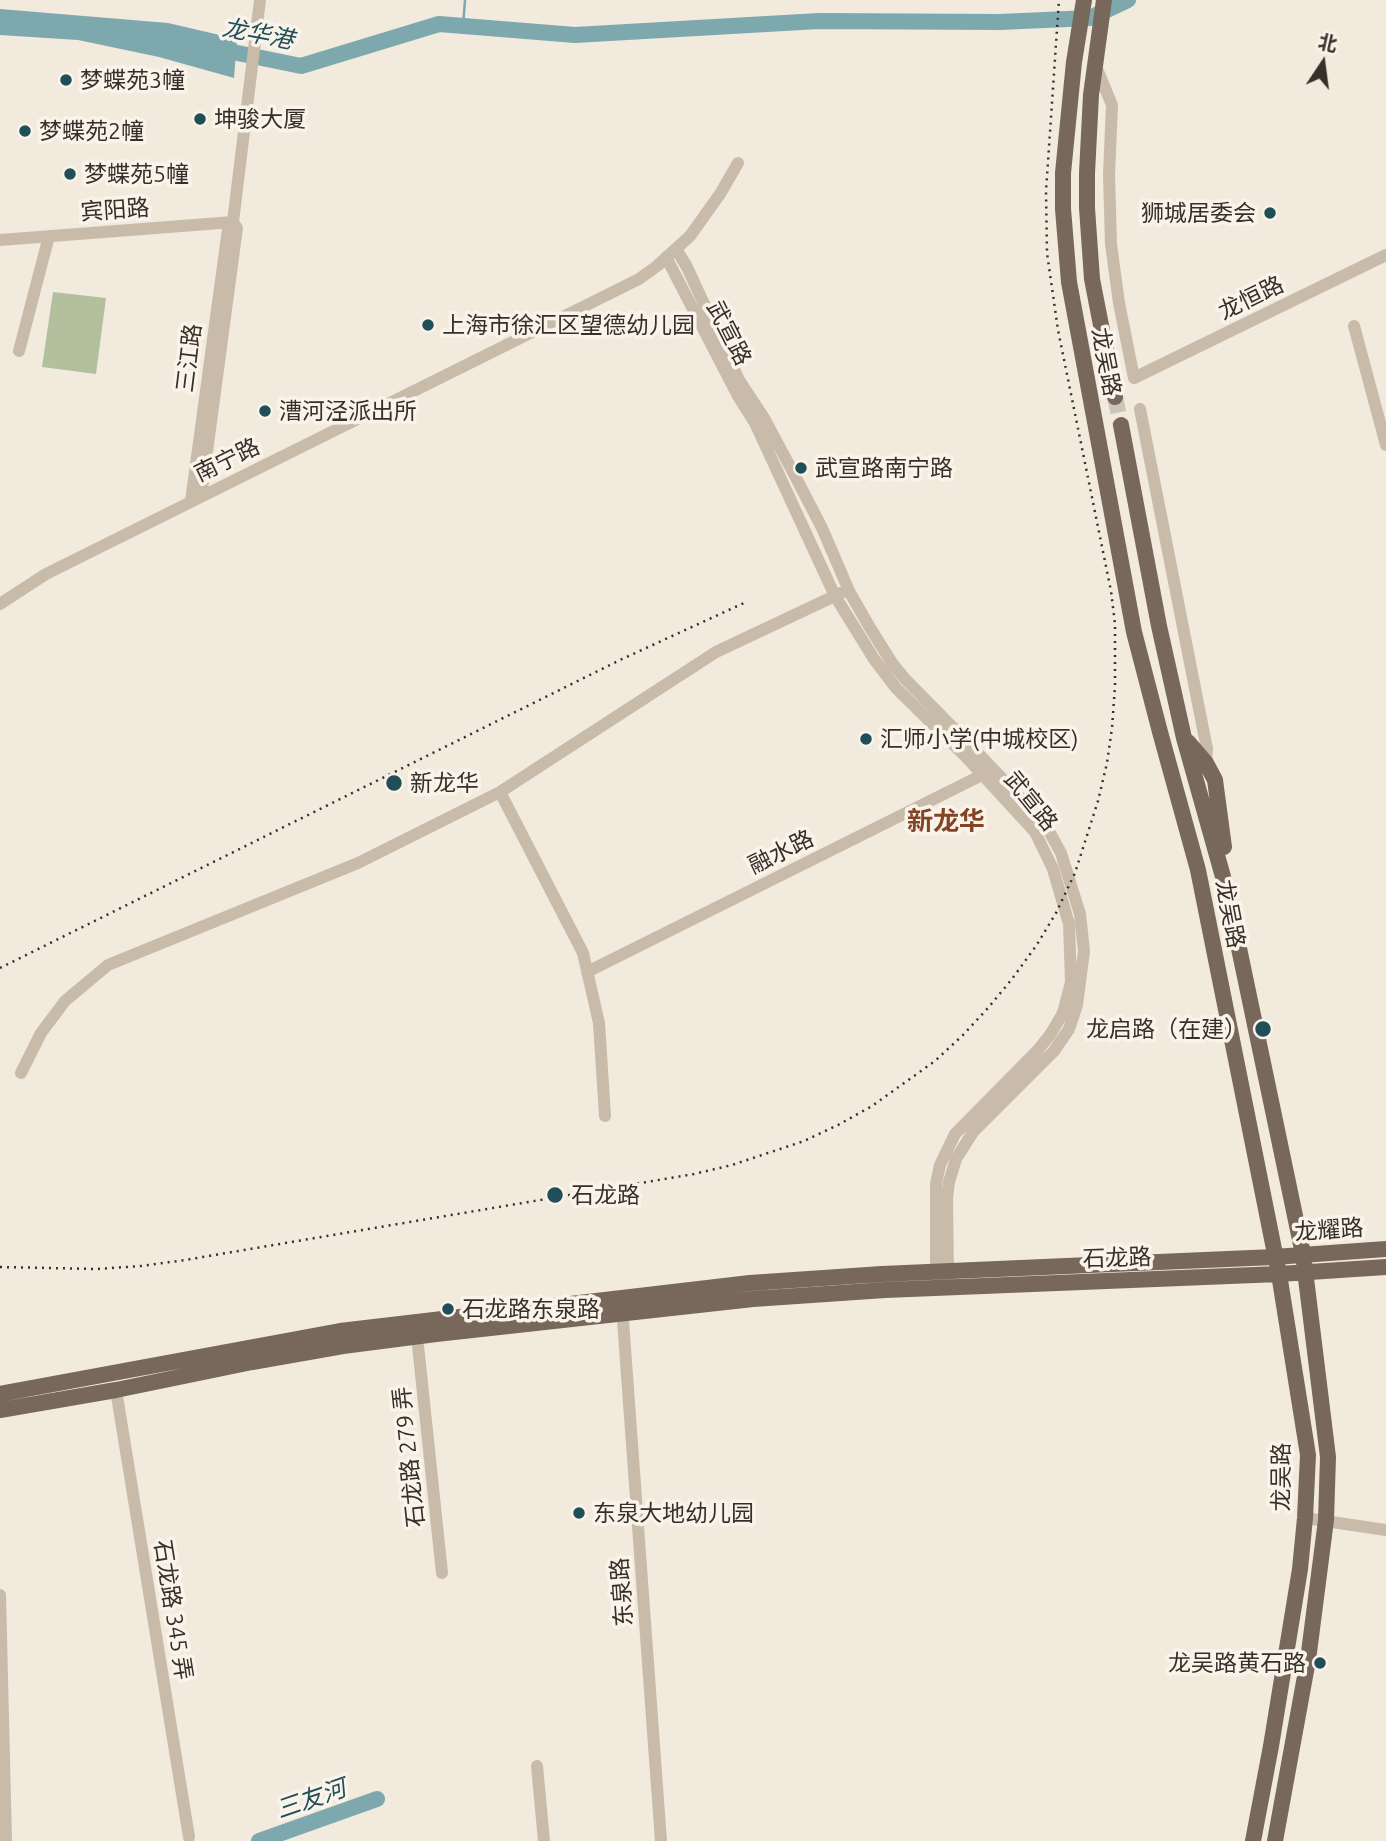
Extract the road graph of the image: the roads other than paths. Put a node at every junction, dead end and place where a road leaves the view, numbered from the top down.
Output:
1 (260, 0) edge
2 (1084, 0) edge
3 (1104, 0) edge
4 (1095, 64) junction
5 (738, 163) dead end
6 (233, 222) junction
7 (49, 236) junction
8 (0, 240) edge
9 (671, 253) junction
10 (1386, 255) edge
11 (1354, 326) dead end
12 (19, 351) dead end
13 (1135, 379) joint
14 (1115, 397) tunnel mouth
15 (1140, 409) dead end
16 (1121, 425) tunnel mouth
17 (1386, 445) edge
18 (196, 499) junction
19 (848, 588) junction
20 (835, 597) junction
21 (0, 604) edge
22 (1184, 738) junction
23 (1206, 763) junction
24 (988, 772) junction
25 (500, 792) junction
26 (1227, 891) junction
27 (587, 972) junction
28 (21, 1073) dead end
29 (605, 1116) dead end
30 (1386, 1249) edge
31 (1303, 1254) junction
32 (1275, 1257) junction
33 (1386, 1267) edge
34 (1306, 1272) junction
35 (1279, 1274) junction
36 (942, 1279) junction
37 (621, 1297) junction
38 (622, 1314) junction
39 (417, 1336) junction
40 (116, 1390) junction
41 (0, 1394) edge
42 (0, 1410) edge
43 (1305, 1518) junction
44 (1326, 1520) junction
45 (1386, 1530) edge
46 (442, 1573) dead end
47 (0, 1595) edge
48 (537, 1766) dead end
49 (189, 1837) dead end
50 (6, 1841) edge
51 (544, 1841) edge
52 (661, 1841) edge
53 (1253, 1841) edge
54 (1275, 1841) edge

1 - 6 street, 三江路
2 - 32 main road, 龙吴路
3 - 4 main road, 龙吴路
4 - 13 street, 龙吴路
4 - 14 main road, 龙吴路
5 - 9 street, 南宁路
6 - 7 street, 宾阳路
6 - 18 street, 三江路
7 - 8 street, 宾阳路
7 - 12 street
9 - 18 street, 南宁路
9 - 19 street
9 - 20 street, 武宣路
10 - 13 street, 龙恒路
11 - 17 street
15 - 23 street
16 - 22 main road, 龙吴路
18 - 21 street, 南宁路
19 - 20 street
19 - 24 street
20 - 24 street, 武宣路
20 - 25 street
22 - 23 main road
22 - 26 main road, 龙吴路
23 - 26 main road
24 - 27 street, 融水路
24 - 36 street
25 - 27 street
25 - 28 street
26 - 31 main road, 龙吴路
27 - 29 street
30 - 31 main road, 龙耀路
31 - 32 main road, 龙耀路
31 - 34 main road, 龙吴路
32 - 35 main road, 龙吴路
32 - 36 main road, 石龙路
33 - 34 main road, 龙耀路
34 - 35 main road, 龙耀路
34 - 44 main road, 龙吴路
35 - 36 main road, 石龙路
35 - 43 main road, 龙吴路
36 - 37 main road, 石龙路
36 - 38 main road, 石龙路
37 - 38 street, 东泉路
37 - 41 main road, 石龙路
38 - 39 main road, 石龙路
38 - 52 street, 东泉路
39 - 40 main road, 石龙路
39 - 46 street, 石龙路 279 弄
40 - 42 main road, 石龙路
40 - 49 street, 石龙路 345 弄
43 - 44 street
43 - 53 main road, 龙吴路
44 - 45 street
44 - 54 main road, 龙吴路
47 - 50 street
48 - 51 street

